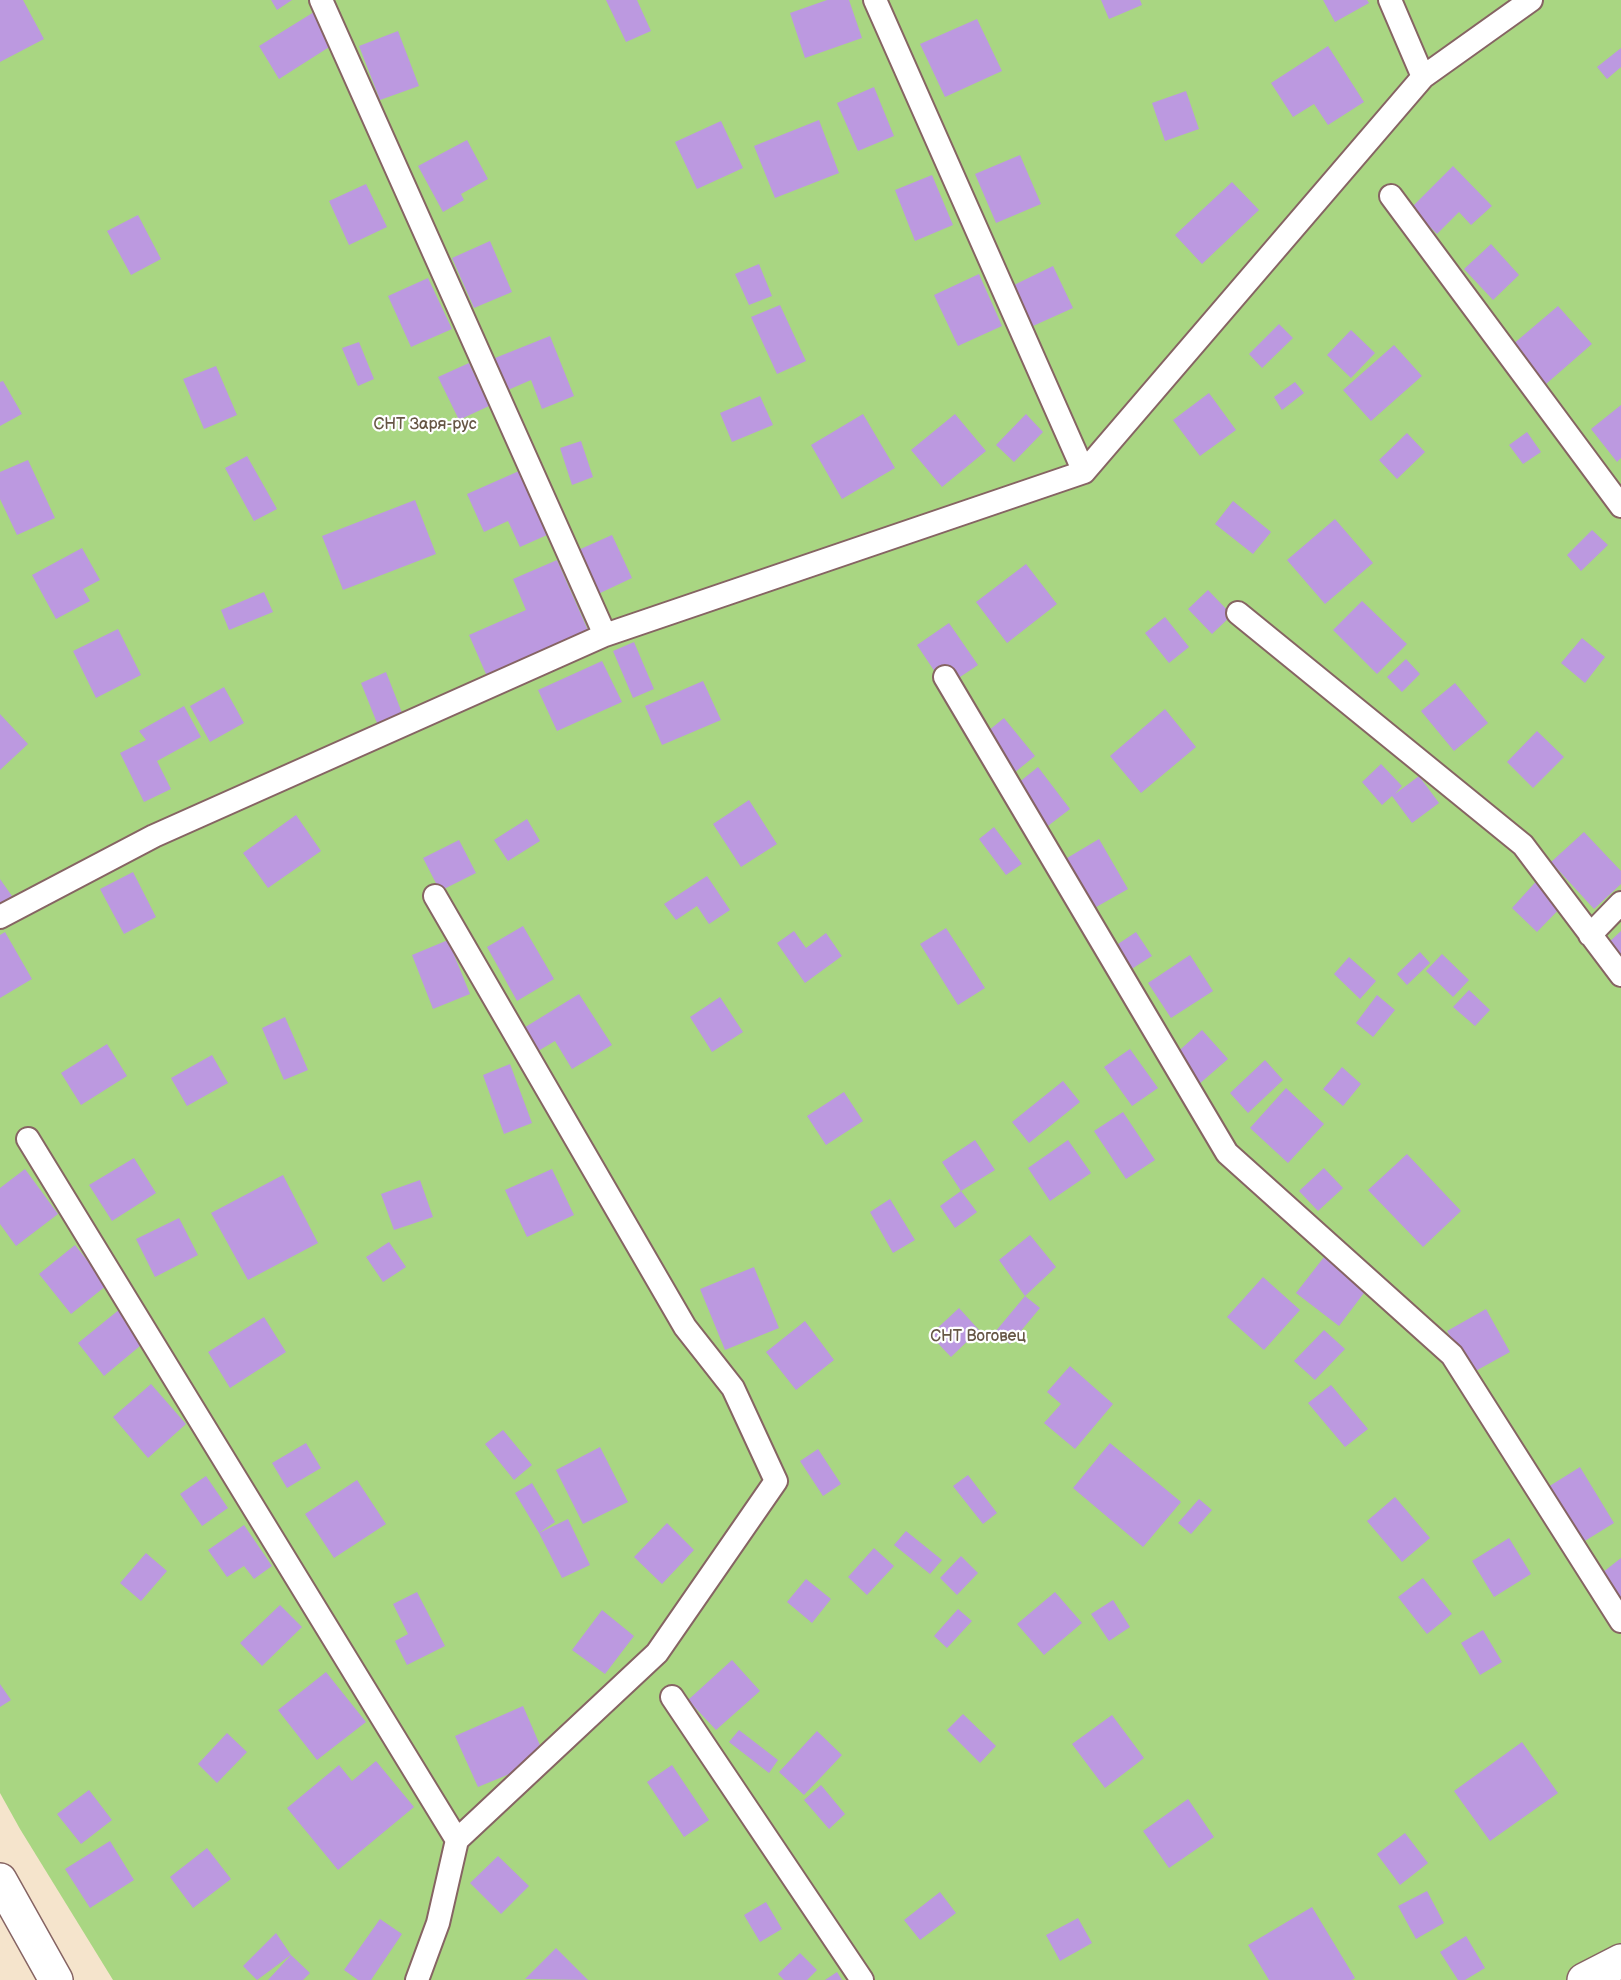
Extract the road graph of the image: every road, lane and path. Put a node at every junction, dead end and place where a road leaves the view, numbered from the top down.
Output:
1 (321, 0) edge
2 (876, 0) edge
3 (1390, 0) edge
4 (1531, 0) edge
5 (1423, 77) junction
6 (1391, 196) dead end
7 (1084, 472) junction
8 (1621, 506) edge
9 (1238, 613) dead end
10 (605, 635) junction
11 (945, 677) dead end
12 (435, 896) dead end
13 (1621, 903) edge
14 (0, 917) edge
15 (1590, 934) junction
16 (1621, 975) edge
17 (28, 1138) dead end
18 (1621, 1620) edge
19 (672, 1697) dead end
20 (458, 1840) junction
21 (0, 1880) edge
22 (1621, 1961) edge
23 (56, 1980) edge
24 (417, 1980) edge
25 (862, 1980) edge
26 (1584, 1980) edge

1 - 10 lane
2 - 7 lane
3 - 5 lane
4 - 5 lane
5 - 7 lane
6 - 8 lane
7 - 10 lane
9 - 15 lane
10 - 14 lane
11 - 18 lane
12 - 20 lane
13 - 15 lane
15 - 16 lane
17 - 20 lane
19 - 25 lane
20 - 24 lane
21 - 23 street
22 - 26 street

